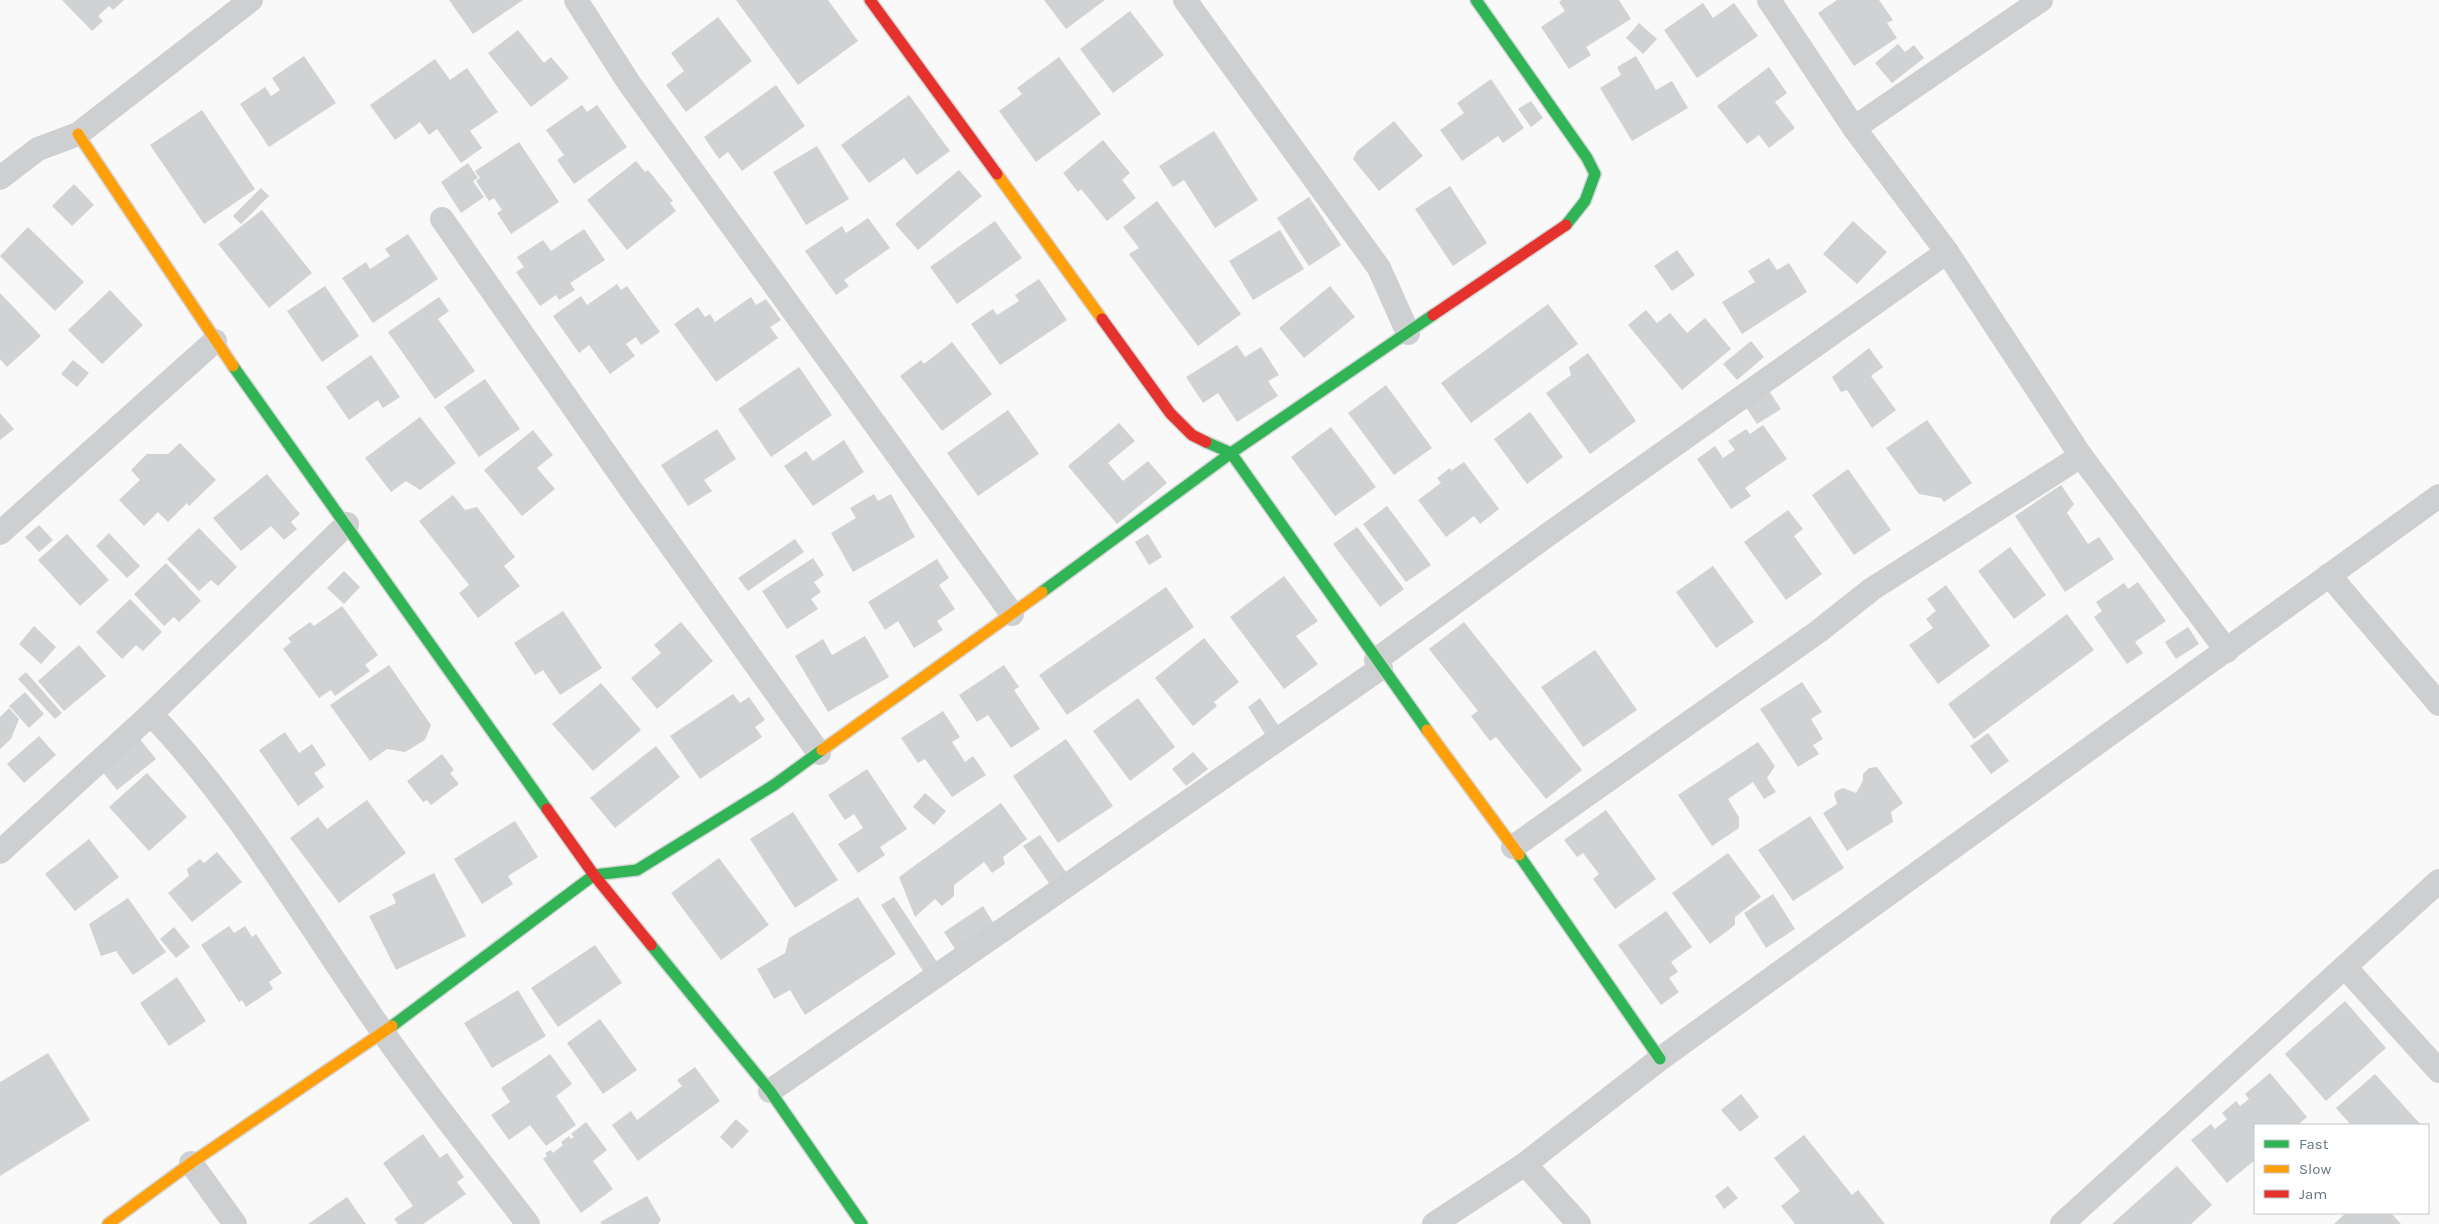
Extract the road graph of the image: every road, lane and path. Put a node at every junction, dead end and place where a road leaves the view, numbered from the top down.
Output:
1 (251, 0) edge
2 (576, 0) edge
3 (870, 0) edge
4 (1185, 0) edge
5 (1476, 0) edge
6 (1769, 0) edge
7 (2041, 0) edge
8 (1854, 128) junction
9 (78, 134) junction
10 (0, 178) edge
11 (442, 219) dead end
12 (1947, 252) junction
13 (1408, 333) junction
14 (215, 341) junction
15 (1232, 453) junction
16 (2081, 456) junction
17 (2439, 496) edge
18 (348, 524) junction
19 (0, 534) edge
20 (2329, 575) junction
21 (1012, 614) junction
22 (2227, 651) junction
23 (1378, 664) junction
24 (2439, 704) edge
25 (151, 714) junction
26 (820, 752) junction
27 (1514, 848) junction
28 (0, 852) edge
29 (594, 875) junction
30 (2439, 881) edge
31 (2345, 967) junction
32 (383, 1032) junction
33 (1660, 1059) junction
34 (2439, 1071) edge
35 (770, 1091) junction
36 (191, 1163) junction
37 (1524, 1164) junction
38 (108, 1224) edge
39 (235, 1224) edge
40 (528, 1224) edge
41 (862, 1224) edge
42 (1434, 1224) edge
43 (1579, 1224) edge
44 (2062, 1224) edge

1 - 9 street
2 - 21 street
3 - 15 street
4 - 13 street
5 - 13 street
6 - 8 street
7 - 8 street
8 - 12 street
9 - 10 street
9 - 14 street
11 - 26 street
12 - 16 street
12 - 23 street
13 - 15 street
14 - 18 street
14 - 19 street
15 - 21 street
15 - 23 street
16 - 22 street
16 - 27 street
17 - 20 street
18 - 25 street
18 - 29 street
20 - 22 street
20 - 24 street
21 - 26 street
22 - 33 street
23 - 27 street
23 - 35 street
25 - 28 street
25 - 32 street
26 - 29 street
27 - 33 street
29 - 32 street
29 - 35 street
30 - 31 street
31 - 34 street
31 - 44 street
32 - 36 street
32 - 40 street
33 - 37 street
35 - 41 street
36 - 38 street
36 - 39 street
37 - 42 street
37 - 43 street

